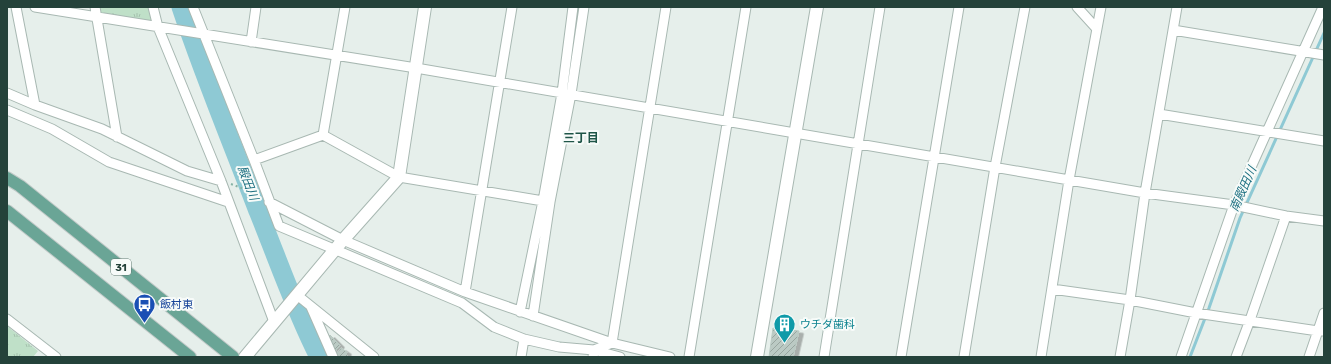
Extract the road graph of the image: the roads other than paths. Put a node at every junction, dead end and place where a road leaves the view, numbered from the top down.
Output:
1 (16, 7) edge
2 (35, 7) edge
3 (95, 7) edge
4 (153, 7) edge
5 (193, 7) edge
6 (256, 7) edge
7 (345, 7) edge
8 (425, 7) edge
9 (512, 7) edge
10 (573, 7) edge
11 (584, 7) edge
12 (666, 7) edge
13 (746, 7) edge
14 (817, 7) edge
15 (880, 7) edge
16 (958, 7) edge
17 (1025, 7) edge
18 (1077, 7) edge
19 (1101, 7) edge
20 (1177, 7) edge
21 (1323, 7) edge
22 (96, 17) junction
23 (161, 27) junction
24 (1097, 29) junction
25 (1173, 30) junction
26 (199, 34) junction
27 (251, 42) junction
28 (1314, 54) edge
29 (337, 56) junction
30 (416, 68) junction
31 (499, 82) junction
32 (7, 93) edge
33 (562, 93) junction
34 (571, 94) junction
35 (35, 105) junction
36 (649, 108) junction
37 (7, 110) edge
38 (1159, 114) junction
39 (728, 121) junction
40 (1269, 132) junction
41 (796, 133) junction
42 (323, 135) junction
43 (117, 137) junction
44 (1324, 141) edge
45 (858, 143) junction
46 (934, 156) junction
47 (254, 160) junction
48 (995, 167) junction
49 (399, 177) junction
50 (7, 178) edge
51 (1069, 180) junction
52 (225, 182) junction
53 (482, 191) junction
54 (1145, 193) junction
55 (547, 201) junction
56 (228, 202) junction
57 (269, 202) junction
58 (1236, 205) junction
59 (7, 211) edge
60 (1286, 216) junction
61 (1324, 221) edge
62 (339, 245) junction
63 (1052, 289) junction
64 (465, 292) junction
65 (297, 295) junction
66 (1130, 300) junction
67 (311, 306) junction
68 (520, 312) junction
69 (1199, 313) junction
70 (1324, 313) edge
71 (533, 316) junction
72 (7, 319) edge
73 (277, 319) junction
74 (1250, 320) junction
75 (1321, 331) edge
76 (524, 339) junction
77 (612, 343) junction
78 (46, 349) junction
79 (594, 354) edge
80 (40, 357) edge
81 (56, 357) edge
82 (190, 357) edge
83 (233, 357) edge
84 (245, 357) edge
85 (332, 357) edge
86 (374, 357) edge
87 (521, 357) edge
88 (620, 357) edge
89 (670, 357) edge
90 (689, 357) edge
91 (758, 357) edge
92 (824, 357) edge
93 (901, 357) edge
94 (964, 357) edge
95 (1041, 357) edge
96 (1120, 357) edge
97 (1181, 357) edge
98 (1236, 357) edge
99 (1309, 357) edge

1 - 35 street
2 - 22 street
3 - 22 street
4 - 23 street
5 - 26 street
6 - 27 street
7 - 29 street
8 - 30 street
9 - 31 street
10 - 33 street
11 - 34 street
12 - 36 street
13 - 39 street
14 - 41 street
15 - 45 street
16 - 46 street
17 - 48 street
18 - 24 street
19 - 24 street
20 - 25 street
21 - 28 street
22 - 23 street
22 - 43 street
23 - 26 street
23 - 52 street
24 - 51 street
25 - 28 street
25 - 38 street
26 - 27 street
26 - 47 street
27 - 29 street
28 - 40 street
29 - 30 street
29 - 42 street
30 - 31 street
30 - 49 street
31 - 33 street
31 - 53 street
32 - 35 street
33 - 34 street
33 - 55 street
34 - 36 street
34 - 55 street
35 - 43 street
36 - 39 street
36 - 77 street
37 - 56 street
38 - 40 street
38 - 54 street
39 - 41 street
39 - 90 street
40 - 44 street
40 - 58 street
41 - 45 street
41 - 91 street
42 - 47 street
42 - 49 street
43 - 52 street
45 - 46 street
45 - 92 street
46 - 48 street
46 - 93 street
47 - 57 street
48 - 51 street
48 - 94 street
49 - 53 street
49 - 62 street
50 - 83 main road, 31
51 - 54 street
51 - 63 street
52 - 56 street
53 - 55 street
53 - 64 street
54 - 58 street
54 - 66 street
55 - 68 street
55 - 71 street
56 - 73 street
57 - 62 street
57 - 62 street
58 - 60 street
58 - 69 street
59 - 82 main road, 31
60 - 61 street
60 - 74 street
62 - 64 street
62 - 65 street
62 - 76 street
63 - 66 street
63 - 95 street
64 - 68 street
65 - 67 street
65 - 73 street
66 - 69 street
66 - 96 street
67 - 85 street
67 - 86 street
68 - 71 street
69 - 74 street
69 - 97 street
70 - 75 street
71 - 77 street
72 - 78 street
73 - 84 street
74 - 75 street
74 - 98 street
75 - 99 street
76 - 79 street
76 - 87 street
77 - 79 street
77 - 89 street
78 - 80 street
78 - 81 street
79 - 88 street

